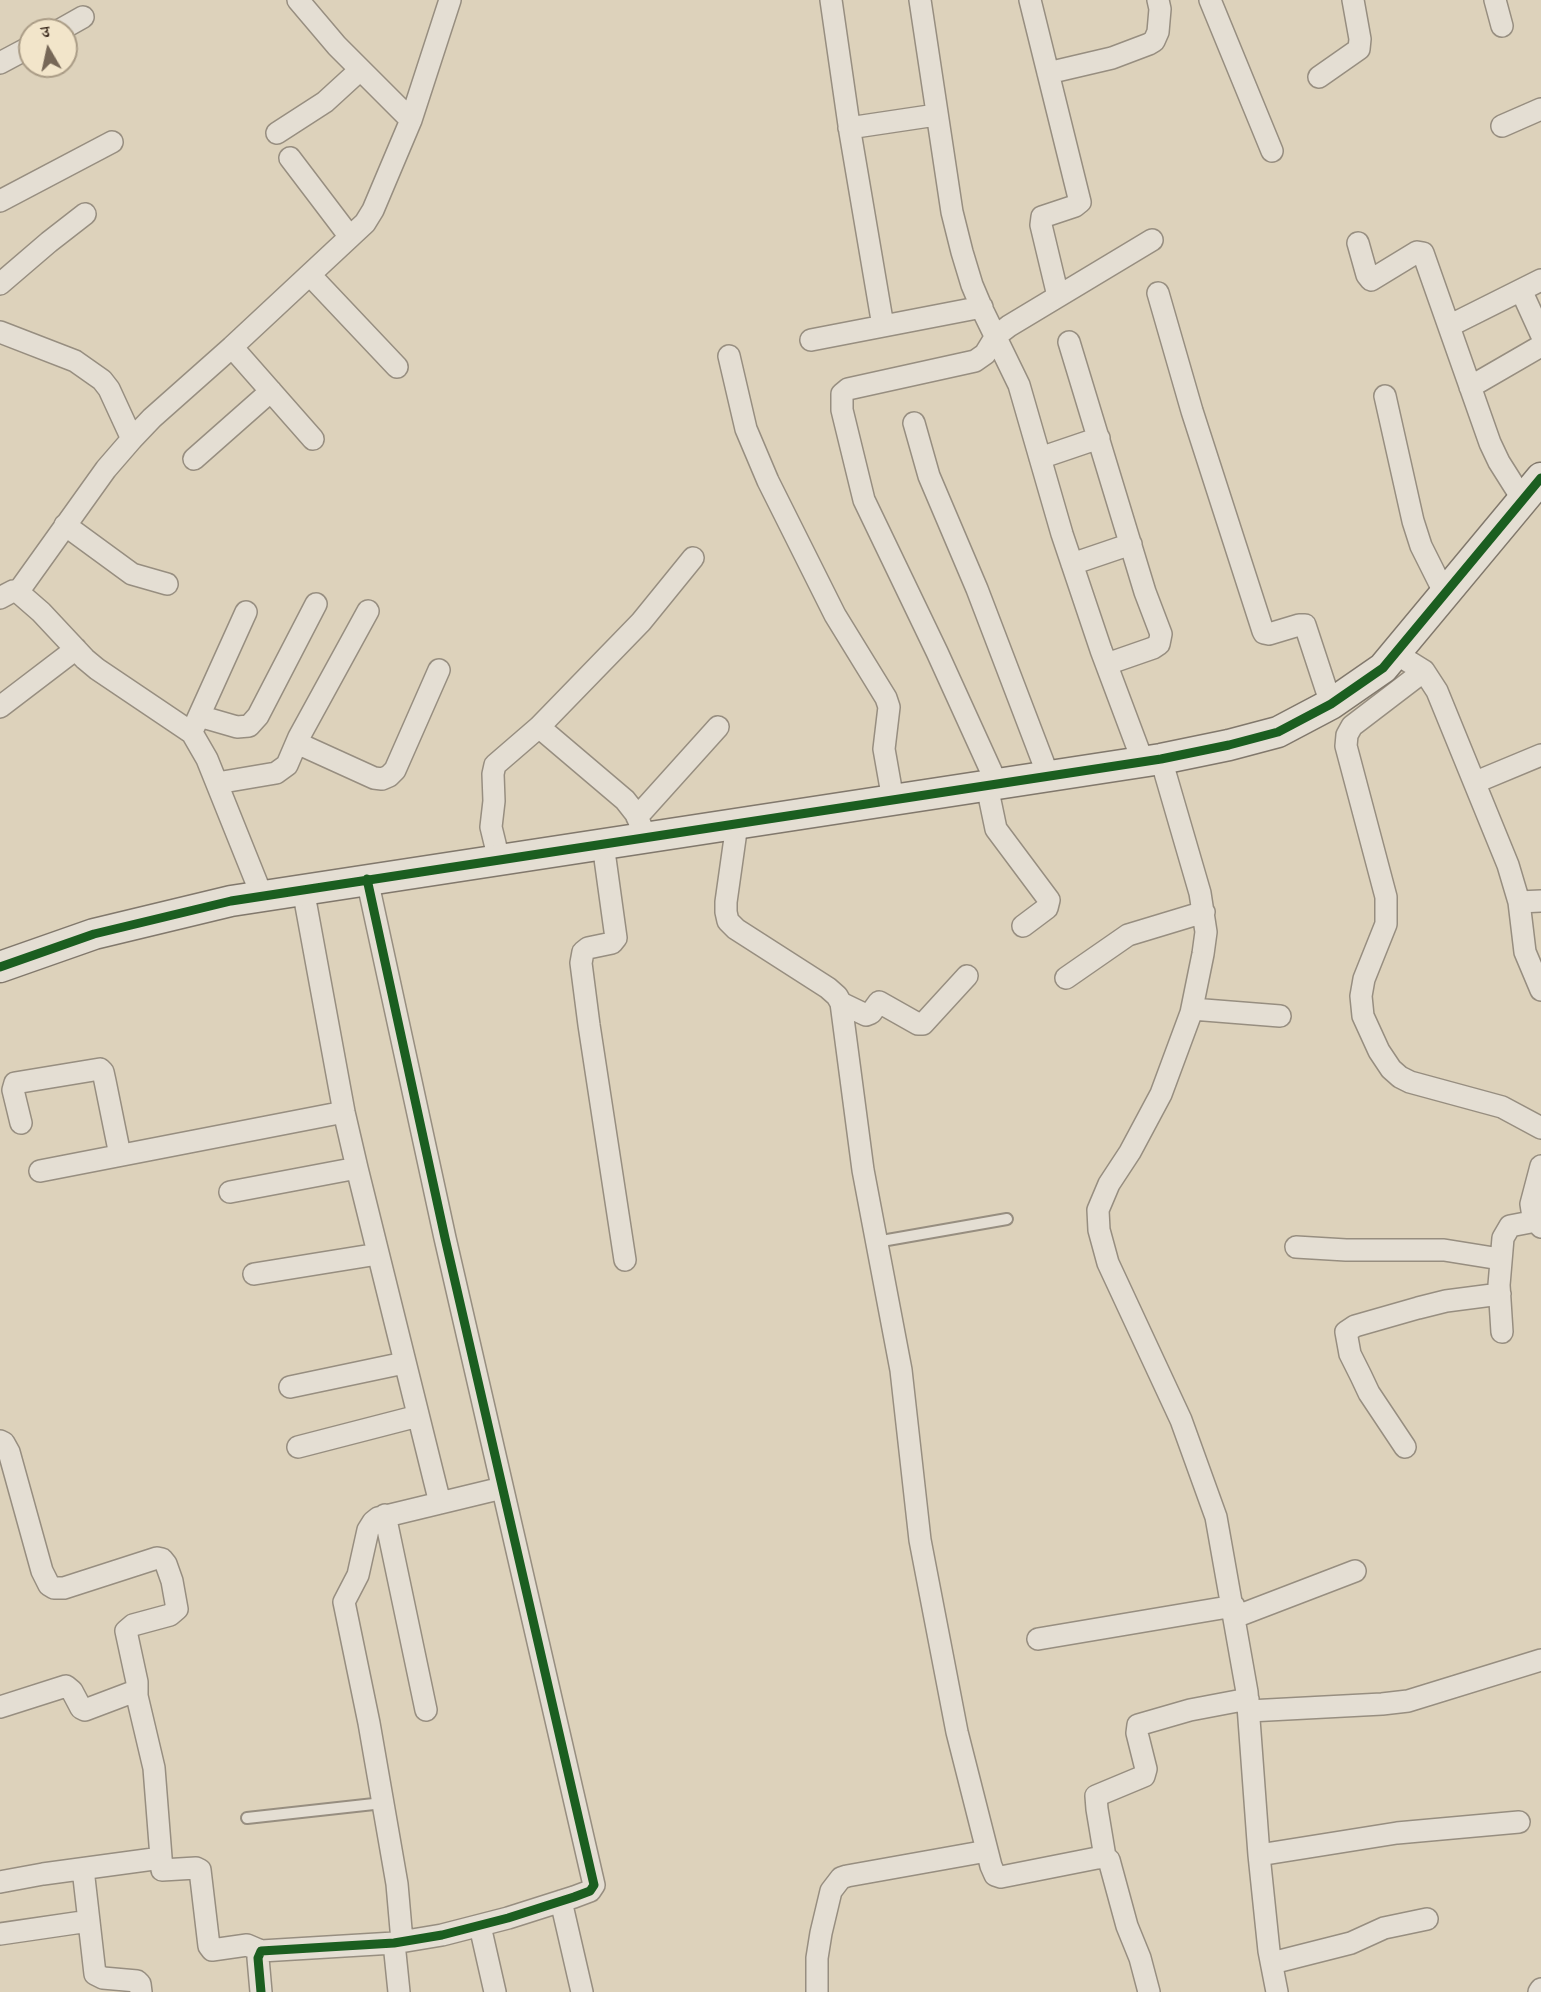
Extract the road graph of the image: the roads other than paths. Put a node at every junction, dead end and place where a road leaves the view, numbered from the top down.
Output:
1 (298, 0) edge
2 (450, 0) edge
3 (831, 0) edge
4 (920, 0) edge
5 (1029, 0) edge
6 (1158, 0) edge
7 (1210, 0) edge
8 (1353, 0) edge
9 (1495, 0) edge
10 (83, 17) dead end
11 (78, 20) edge
12 (1502, 26) dead end
13 (18, 53) edge
14 (0, 63) edge
15 (360, 70) junction
16 (1047, 73) junction
17 (1319, 77) dead end
18 (1541, 109) edge
19 (936, 115) junction
20 (411, 120) junction
21 (1502, 126) dead end
22 (849, 128) junction
23 (277, 133) dead end
24 (112, 142) dead end
25 (1272, 151) dead end
26 (290, 158) dead end
27 (0, 201) edge
28 (85, 214) dead end
29 (351, 237) junction
30 (1152, 240) dead end
31 (1358, 243) dead end
32 (310, 275) junction
33 (1541, 280) edge
34 (0, 284) edge
35 (1521, 290) junction
36 (1158, 293) dead end
37 (1059, 296) junction
38 (982, 307) junction
39 (883, 326) junction
40 (1449, 326) junction
41 (0, 332) edge
42 (1541, 334) edge
43 (811, 340) dead end
44 (998, 340) junction
45 (1069, 342) dead end
46 (1541, 345) edge
47 (232, 347) junction
48 (729, 356) dead end
49 (396, 367) dead end
50 (1470, 387) junction
51 (271, 391) junction
52 (1385, 396) dead end
53 (914, 423) dead end
54 (1099, 438) junction
55 (132, 439) junction
56 (313, 439) dead end
57 (1040, 458) junction
58 (194, 459) dead end
59 (1532, 489) edge
60 (65, 525) junction
61 (1131, 544) junction
62 (693, 558) dead end
63 (1072, 564) junction
64 (167, 584) dead end
65 (1445, 594) junction
66 (9, 595) edge
67 (316, 604) dead end
68 (368, 611) dead end
69 (246, 612) dead end
70 (76, 649) junction
71 (1409, 662) junction
72 (1107, 664) junction
73 (439, 670) dead end
74 (1331, 704) junction
75 (0, 706) edge
76 (196, 725) junction
77 (539, 727) junction
78 (718, 727) dead end
79 (297, 743) junction
80 (1541, 755) edge
81 (1158, 766) junction
82 (1048, 775) junction
83 (1476, 782) junction
84 (217, 783) junction
85 (991, 794) junction
86 (893, 800) junction
87 (641, 827) junction
88 (736, 835) junction
89 (604, 856) junction
90 (499, 860) junction
91 (370, 894) junction
92 (262, 896) junction
93 (1541, 901) edge
94 (1519, 902) junction
95 (306, 904) junction
96 (1204, 912) junction
97 (1023, 926) dead end
98 (0, 967) edge
99 (967, 976) dead end
100 (1065, 978) dead end
101 (1541, 990) edge
102 (841, 1003) junction
103 (1192, 1009) junction
104 (1280, 1016) dead end
105 (344, 1112) junction
106 (21, 1123) dead end
107 (1541, 1128) edge
108 (120, 1155) junction
109 (1541, 1166) edge
110 (357, 1168) junction
111 (40, 1170) dead end
112 (230, 1192) dead end
113 (1007, 1219) dead end
114 (1538, 1224) edge
115 (876, 1242) junction
116 (1296, 1247) dead end
117 (378, 1254) junction
118 (1500, 1259) junction
119 (625, 1260) dead end
120 (254, 1274) dead end
121 (1500, 1294) junction
122 (1502, 1332) dead end
123 (404, 1363) junction
124 (290, 1387) dead end
125 (418, 1416) junction
126 (0, 1441) edge
127 (298, 1447) dead end
128 (1405, 1447) dead end
129 (502, 1488) junction
130 (440, 1503) junction
131 (385, 1515) junction
132 (1355, 1571) dead end
133 (1234, 1611) junction
134 (1038, 1640) dead end
135 (1541, 1660) edge
136 (137, 1696) junction
137 (1248, 1705) junction
138 (0, 1707) edge
139 (426, 1710) dead end
140 (383, 1803) junction
141 (247, 1818) dead end
142 (1519, 1822) dead end
143 (987, 1851) junction
144 (1259, 1855) junction
145 (1105, 1857) junction
146 (161, 1858) junction
147 (83, 1869) junction
148 (0, 1882) edge
149 (561, 1901) junction
150 (1427, 1919) dead end
151 (89, 1921) junction
152 (480, 1926) junction
153 (0, 1934) edge
154 (398, 1942) junction
155 (261, 1951) junction
156 (1272, 1963) junction
157 (141, 1992) edge
158 (261, 1992) edge
159 (399, 1992) edge
160 (495, 1992) edge
161 (582, 1992) edge
162 (817, 1992) edge
163 (1149, 1992) edge
164 (1277, 1992) edge

1 - 15 street
2 - 20 street
3 - 22 street
4 - 19 street
5 - 16 street
6 - 16 street
7 - 25 street
8 - 17 street
9 - 12 street
10 - 11 street
13 - 14 street
15 - 20 street
15 - 23 street
16 - 37 street
18 - 21 street
19 - 22 street
19 - 38 street
20 - 29 street
22 - 39 street
24 - 27 street
26 - 29 street
28 - 34 street
29 - 32 street
30 - 37 street
31 - 40 street
32 - 47 street
32 - 49 street
33 - 35 street
35 - 40 street
35 - 42 street
36 - 74 street
37 - 44 street
38 - 39 street
38 - 44 street
39 - 43 street
40 - 50 street
41 - 55 street
44 - 57 street
44 - 85 street
45 - 54 street
46 - 50 street
47 - 51 street
47 - 55 street
48 - 86 street
50 - 59 street
51 - 56 street
51 - 58 street
52 - 65 street
53 - 82 street
54 - 57 street
54 - 61 street
55 - 60 street
57 - 63 street
59 - 65 street
60 - 64 street
60 - 66 street
61 - 63 street
61 - 72 street
62 - 77 street
63 - 72 street
65 - 71 street
66 - 70 street
67 - 76 street
68 - 79 street
69 - 76 street
70 - 75 street
70 - 76 street
71 - 74 street
71 - 83 street
71 - 107 street
72 - 81 street
73 - 79 street
74 - 81 street
76 - 84 street
77 - 87 street
77 - 90 street
78 - 87 street
79 - 84 street
80 - 83 street
81 - 82 street
81 - 96 street
82 - 85 street
83 - 94 street
84 - 92 street
85 - 86 street
85 - 97 street
86 - 88 street
87 - 88 street
87 - 89 street
88 - 102 street
89 - 90 street
89 - 119 street
90 - 91 street
91 - 95 street
91 - 129 street
92 - 95 street
92 - 98 street
93 - 94 street
94 - 101 street
95 - 105 street
96 - 100 street
96 - 103 street
99 - 102 street
102 - 115 street
103 - 104 street
103 - 133 street
105 - 108 street
105 - 110 street
106 - 108 street
108 - 111 street
109 - 114 street
110 - 112 street
110 - 117 street
113 - 115 lane
114 - 118 street
115 - 143 street
116 - 118 street
117 - 120 street
117 - 123 street
118 - 121 street
121 - 122 street
121 - 128 street
123 - 124 street
123 - 125 street
125 - 127 street
125 - 130 street
126 - 136 street
129 - 130 street
129 - 149 street
130 - 131 street
131 - 139 street
131 - 140 street
132 - 133 street
133 - 134 street
133 - 137 street
135 - 137 street
136 - 138 street
136 - 146 street
137 - 144 street
137 - 145 street
140 - 141 lane
140 - 154 street
142 - 144 street
143 - 145 street
143 - 162 street
144 - 156 street
145 - 163 street
146 - 147 street
146 - 155 street
147 - 148 street
147 - 151 street
149 - 152 street
149 - 161 street
150 - 156 street
151 - 153 street
151 - 157 street
152 - 154 street
152 - 160 street
154 - 155 street
154 - 159 street
155 - 158 street
156 - 164 street

